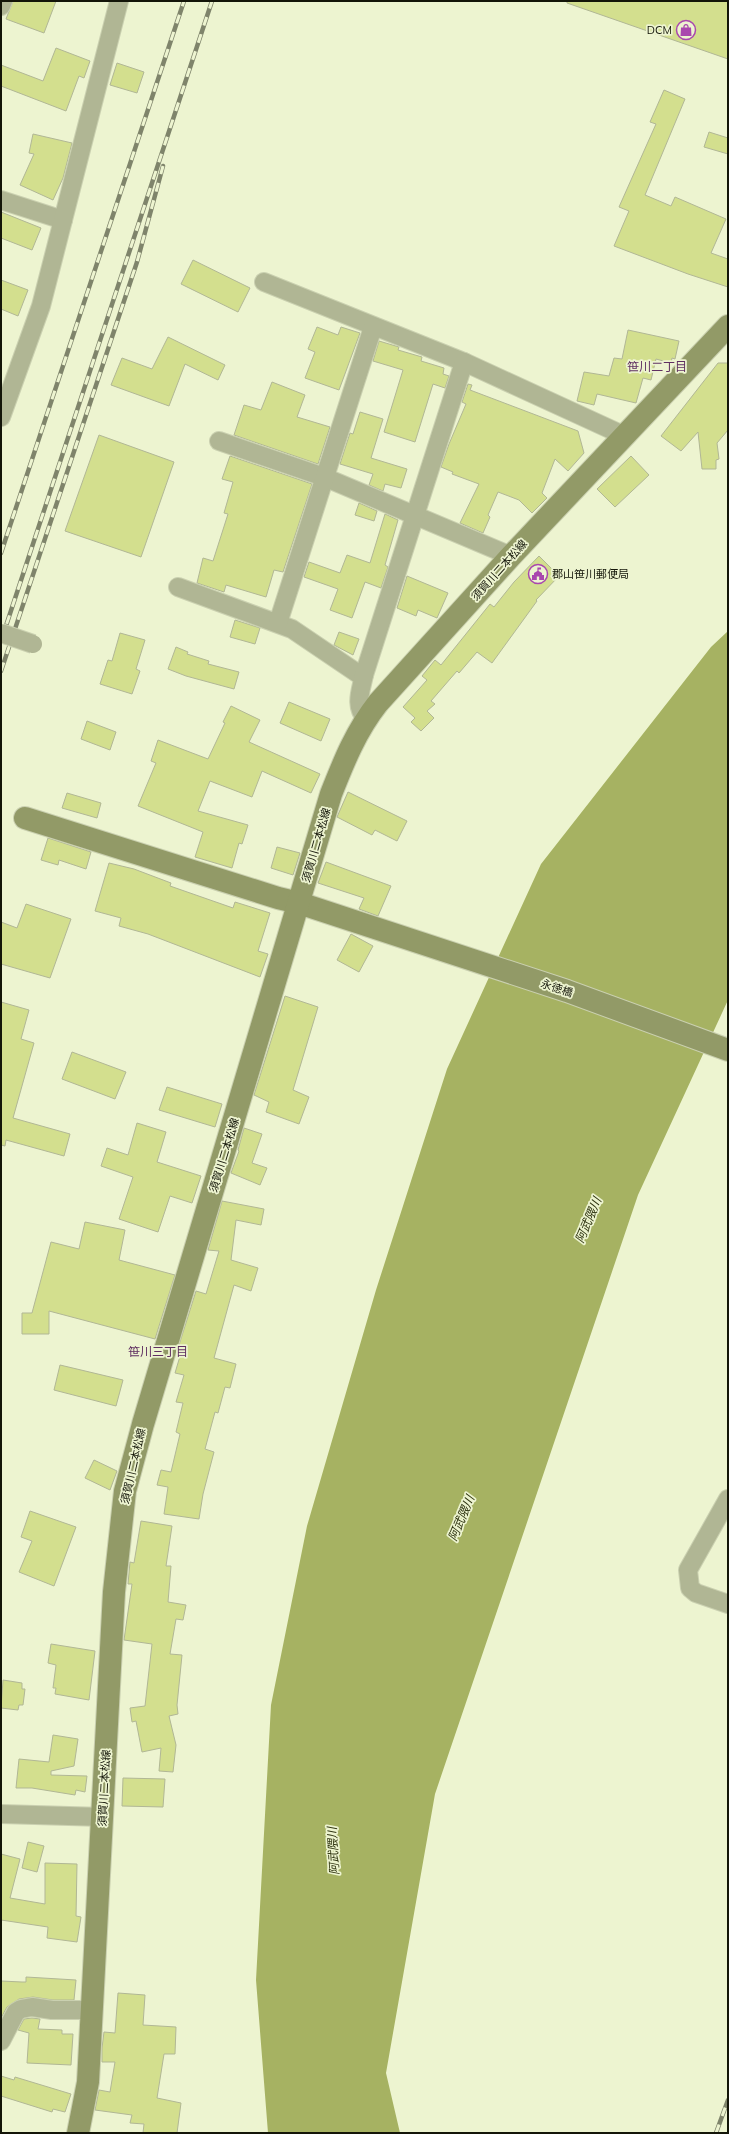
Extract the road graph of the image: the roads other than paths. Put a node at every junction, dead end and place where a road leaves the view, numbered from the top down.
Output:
1 (3, 1) edge
2 (119, 1) edge
3 (1, 6) edge
4 (1, 200) edge
5 (63, 220) junction
6 (264, 282) dead end
7 (728, 326) edge
8 (373, 327) junction
9 (464, 362) junction
10 (1, 417) edge
11 (625, 436) junction
12 (219, 441) dead end
13 (324, 477) junction
14 (415, 516) junction
15 (511, 556) junction
16 (178, 587) dead end
17 (278, 623) junction
18 (1, 633) edge
19 (33, 644) dead end
20 (364, 675) junction
21 (366, 719) junction
22 (25, 818) dead end
23 (300, 903) junction
24 (728, 1050) edge
25 (728, 1498) edge
26 (728, 1604) edge
27 (1, 1814) edge
28 (103, 1817) junction
29 (91, 2010) junction
30 (1, 2041) edge
31 (78, 2133) edge

1 - 3 street
2 - 5 street
4 - 5 street
5 - 10 street
6 - 8 street
7 - 11 main road, 須賀川二本松線
8 - 9 street
8 - 13 street
9 - 11 street
9 - 14 street
11 - 15 main road, 須賀川二本松線
12 - 13 street
13 - 14 street
13 - 17 street
14 - 15 street
14 - 20 street
15 - 21 main road, 須賀川二本松線
16 - 17 street
17 - 20 street
18 - 19 street, bridge
20 - 21 street
21 - 23 main road, 須賀川二本松線
22 - 23 main road, 永徳橋
23 - 24 main road, 永徳橋
23 - 28 main road, 須賀川二本松線
25 - 26 street
27 - 28 street
28 - 29 main road, 須賀川二本松線
29 - 30 street
29 - 31 main road, 須賀川二本松線

